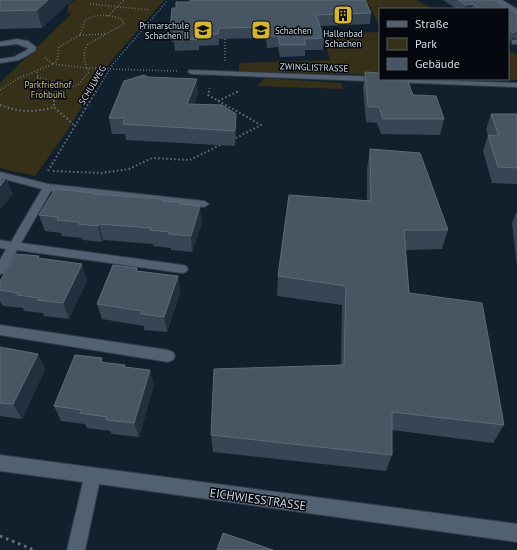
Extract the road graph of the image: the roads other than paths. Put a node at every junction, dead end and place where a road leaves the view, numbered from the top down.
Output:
1 (497, 0) edge
2 (517, 12) edge
3 (0, 44) edge
4 (0, 60) edge
5 (192, 72) road end
6 (379, 79) edge
7 (396, 80) edge
8 (517, 85) edge
9 (0, 175) edge
10 (43, 186) junction
11 (204, 204) dead end
12 (0, 244) edge
13 (14, 247) junction
14 (182, 269) dead end
15 (0, 270) edge
16 (0, 330) edge
17 (168, 356) dead end
18 (0, 463) edge
19 (92, 476) junction
20 (517, 533) edge
21 (76, 550) edge

1 - 2 street
3 - 4 street
5 - 6 street, ZWINGLISTRASSE
7 - 8 street, ZWINGLISTRASSE
9 - 10 street
10 - 11 street
10 - 13 street
12 - 13 street
13 - 14 street
13 - 15 street
16 - 17 street
18 - 19 street, EICHWIESSTRASSE
19 - 20 street, EICHWIESSTRASSE
19 - 21 street

